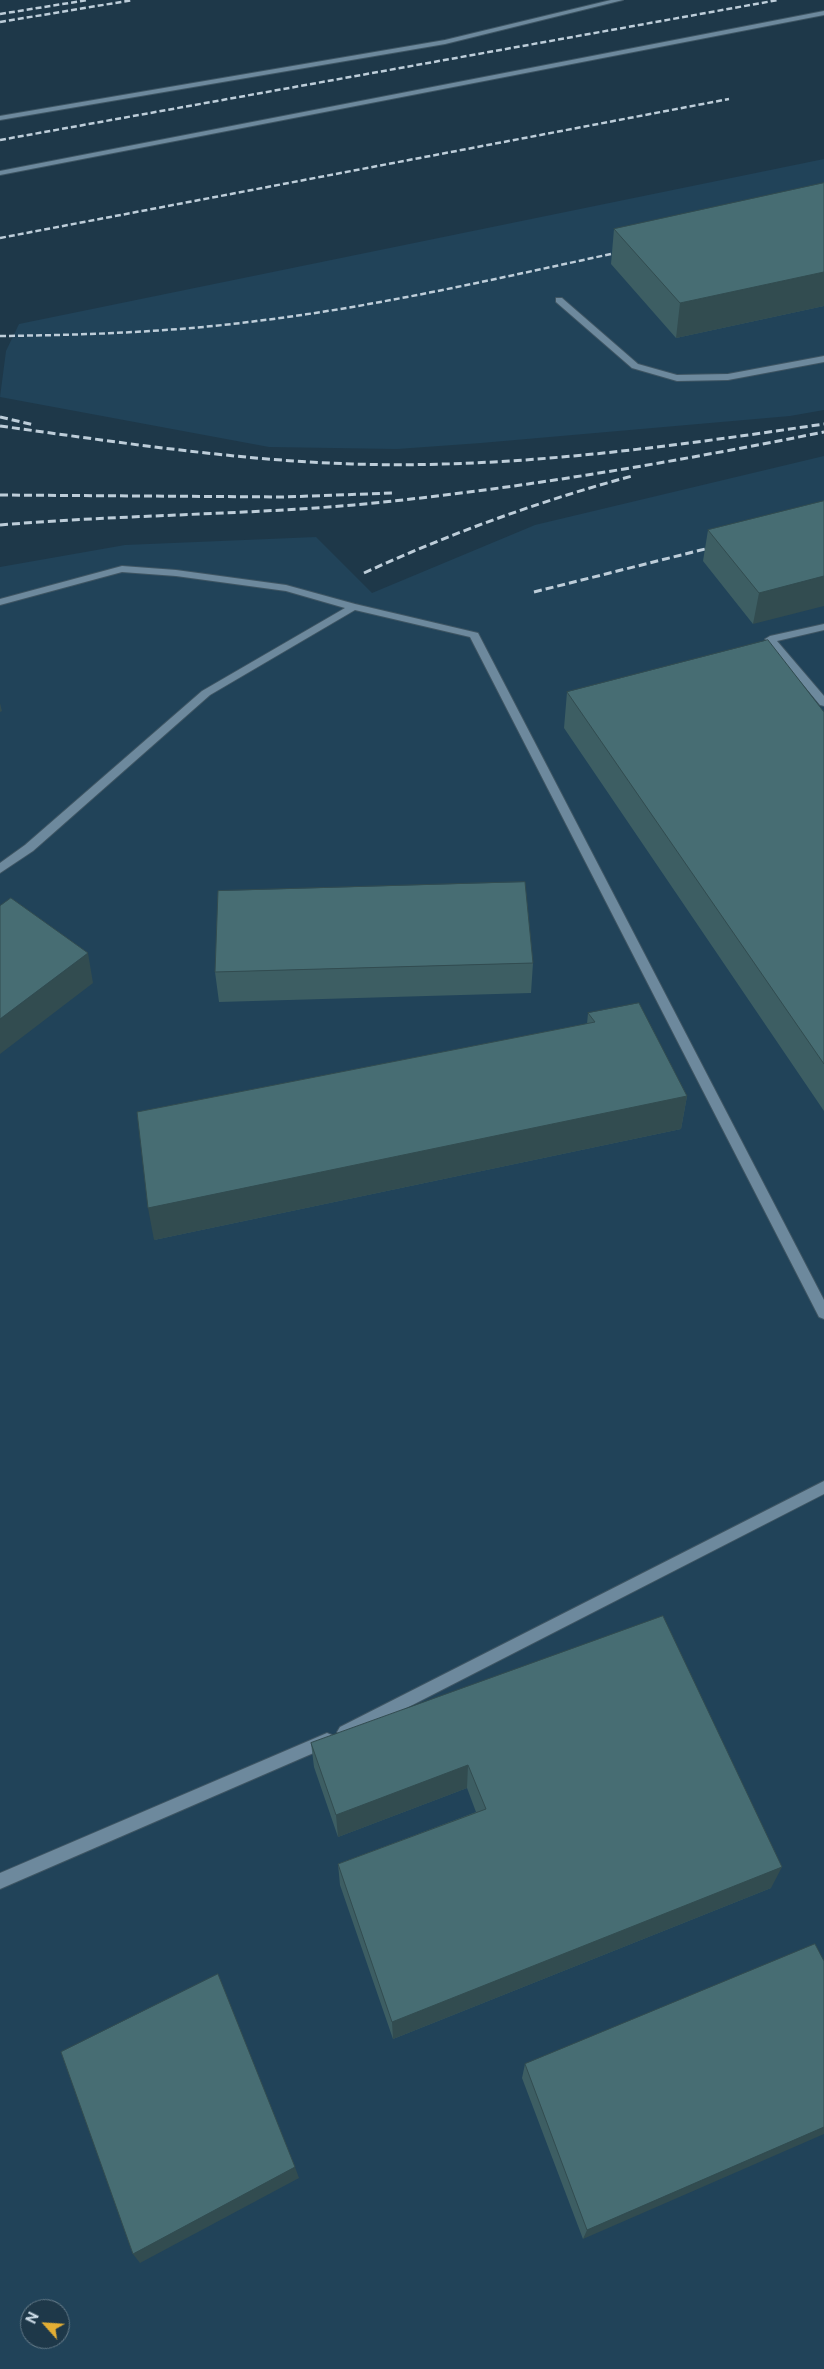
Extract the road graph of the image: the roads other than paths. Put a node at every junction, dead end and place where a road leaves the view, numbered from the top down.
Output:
1 (620, 0) edge
2 (824, 13) edge
3 (0, 118) edge
4 (0, 173) edge
5 (559, 300) dead end
6 (824, 359) edge
7 (0, 602) edge
8 (354, 606) junction
9 (824, 627) edge
10 (824, 704) edge
11 (0, 869) edge
12 (824, 1314) edge
13 (824, 1488) edge
14 (0, 1881) edge

1 - 3 lane
2 - 4 lane
5 - 6 lane
7 - 8 lane
8 - 11 lane
8 - 12 lane
9 - 10 lane
13 - 14 lane

